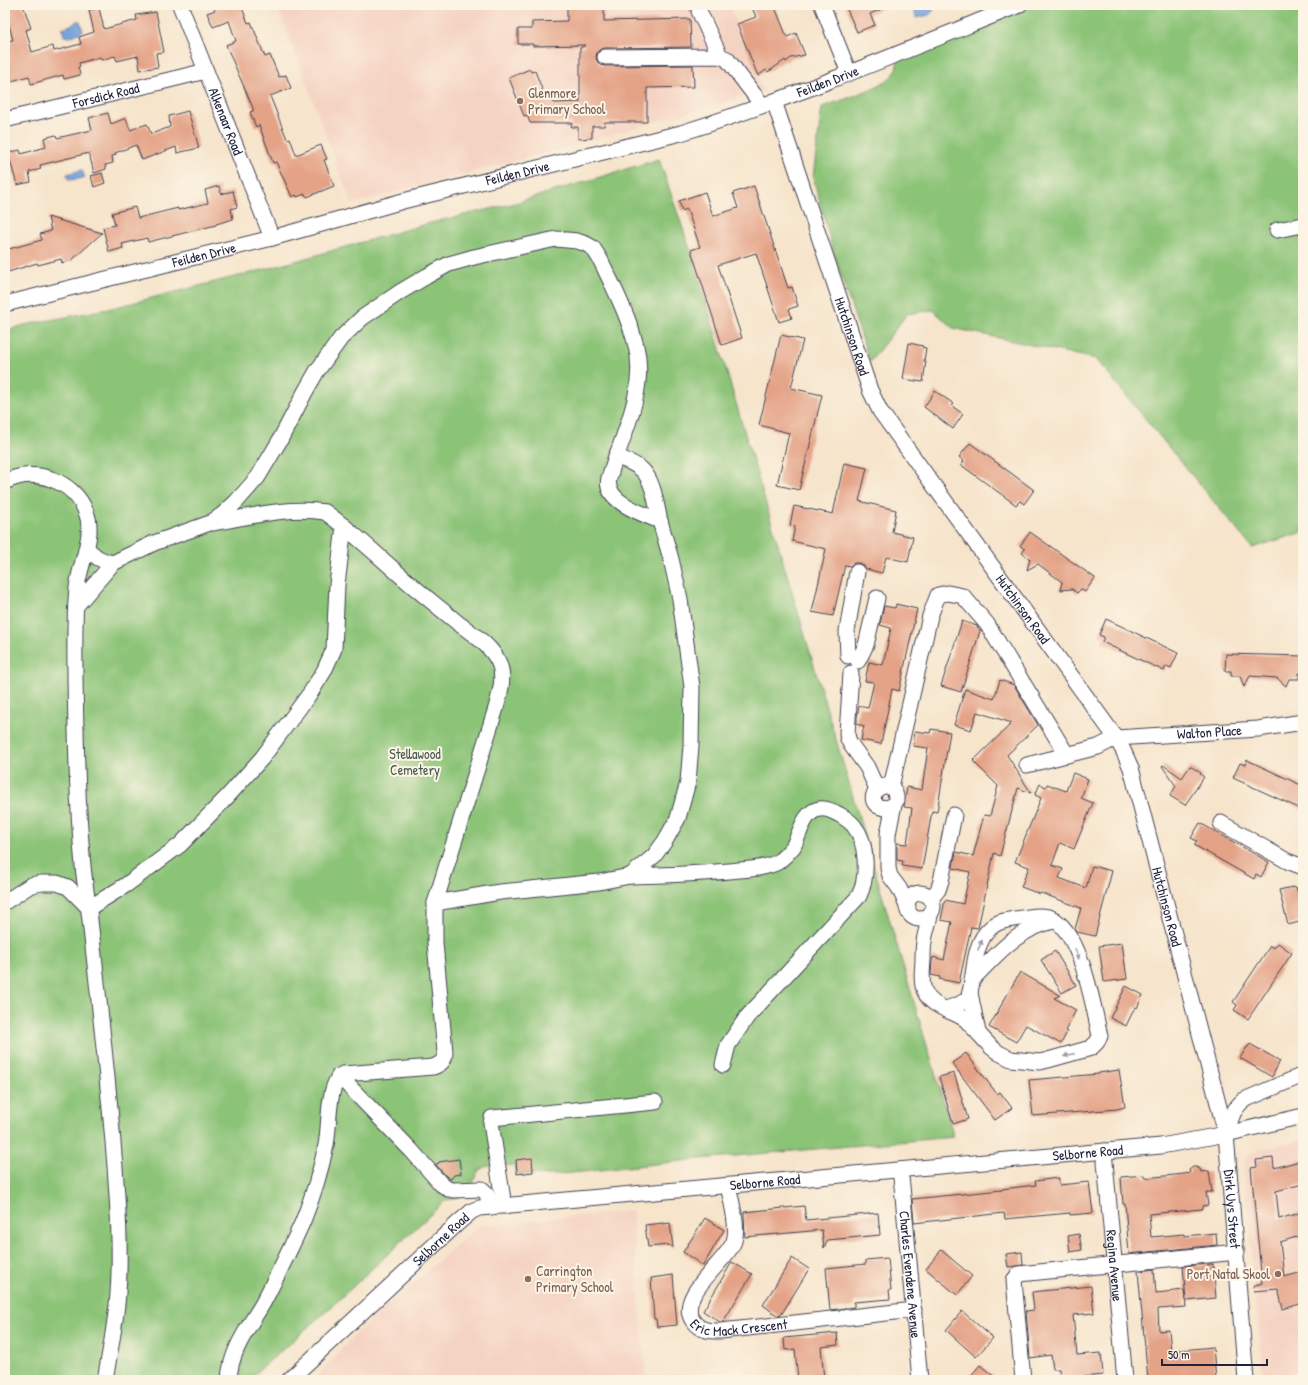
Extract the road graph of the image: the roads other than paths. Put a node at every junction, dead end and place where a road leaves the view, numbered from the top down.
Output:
1 (180, 5) edge
2 (822, 5) edge
3 (1019, 5) edge
4 (699, 11) dead end
5 (720, 56) junction
6 (605, 57) dead end
7 (206, 71) junction
8 (849, 73) junction
9 (768, 103) junction
10 (5, 120) edge
11 (1303, 225) edge
12 (1277, 230) dead end
13 (272, 238) junction
14 (5, 304) edge
15 (616, 456) junction
16 (5, 482) edge
17 (660, 521) junction
18 (210, 524) junction
19 (344, 526) junction
20 (87, 549) junction
21 (113, 563) junction
22 (857, 572) dead end
23 (877, 598) dead end
24 (76, 606) junction
25 (852, 663) junction
26 (1303, 722) edge
27 (1116, 738) junction
28 (1067, 755) junction
29 (1027, 765) dead end
30 (882, 791) junction
31 (954, 815) dead end
32 (1221, 823) dead end
33 (888, 834) junction
34 (1303, 867) edge
35 (630, 876) junction
36 (899, 888) junction
37 (917, 893) junction
38 (931, 898) junction
39 (5, 902) edge
40 (435, 903) junction
41 (89, 908) junction
42 (909, 911) junction
43 (930, 914) junction
44 (1056, 921) junction
45 (924, 942) junction
46 (971, 987) junction
47 (945, 1009) junction
48 (978, 1032) junction
49 (723, 1065) dead end
50 (1303, 1075) edge
51 (339, 1076) junction
52 (655, 1102) dead end
53 (1303, 1116) edge
54 (1226, 1134) junction
55 (1104, 1151) junction
56 (900, 1170) junction
57 (728, 1186) junction
58 (497, 1206) junction
59 (1237, 1252) junction
60 (1114, 1264) junction
61 (914, 1310) junction
62 (105, 1380) edge
63 (229, 1380) edge
64 (290, 1380) edge
65 (920, 1380) edge
66 (1023, 1380) edge
67 (1125, 1380) edge
68 (1246, 1380) edge

1 - 7 street, Alkenaar Road
2 - 8 street
3 - 8 street, Feilden Drive
4 - 5 street
5 - 6 street
5 - 9 street, Hutchinson Road
7 - 10 street, Forsdick Road
7 - 13 street, Alkenaar Road
8 - 9 street, Feilden Drive
9 - 13 street, Feilden Drive
9 - 27 street, Hutchinson Road
11 - 12 street
13 - 14 street, Feilden Drive
15 - 17 street
15 - 17 street
15 - 18 street
16 - 20 street
17 - 35 street
18 - 19 street
18 - 21 street
19 - 40 street
19 - 41 street
20 - 21 street
20 - 24 street
21 - 24 street
22 - 25 street
23 - 25 street
24 - 41 street
25 - 30 street
26 - 27 street, Walton Place
27 - 28 street
27 - 54 street, Hutchinson Road
28 - 29 street
28 - 30 street
30 - 33 street
30 - 33 street
31 - 38 street
32 - 34 street
33 - 36 street
35 - 40 street
35 - 49 street
36 - 37 street
36 - 42 street
37 - 38 street
37 - 42 street
38 - 43 street
39 - 41 street
40 - 51 street
41 - 62 street
42 - 43 street
42 - 45 street
43 - 45 street
44 - 46 street
46 -> 44 street
44 -> 48 street
45 - 47 street
46 - 47 street
46 - 48 street
47 - 48 street
50 - 54 street
51 - 58 street
51 - 63 street
52 - 58 street
53 - 54 street, Selborne Road
54 - 55 street, Selborne Road
54 - 59 street, Dirk Uys Street
55 - 56 street, Selborne Road
55 - 60 street, Regina Avenue
56 - 57 street, Selborne Road
56 - 61 street, Charles Evendene Avenue
57 - 58 street, Selborne Road
57 - 61 street, Eric Mack Crescent
58 - 64 street, Selborne Road
59 - 60 street
59 - 68 street, Dirk Uys Street
60 - 66 street
60 - 67 street, Regina Avenue
61 - 65 street, Charles Evendene Avenue

